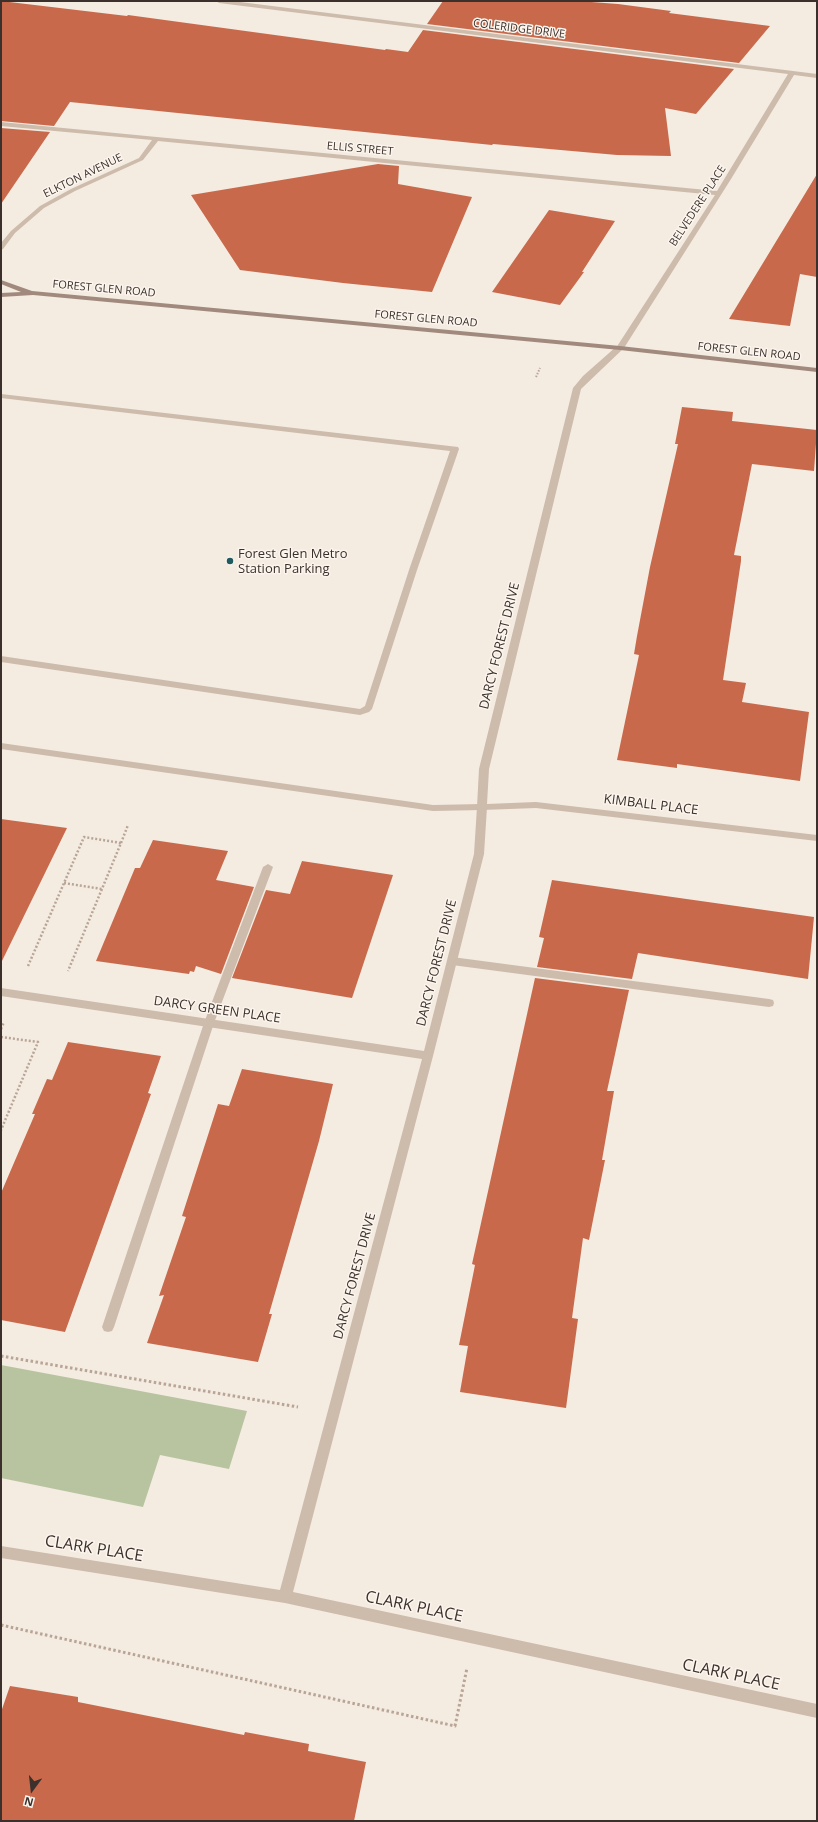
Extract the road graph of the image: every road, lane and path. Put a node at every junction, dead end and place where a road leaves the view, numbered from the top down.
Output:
1 (219, 1) edge
2 (792, 73) junction
3 (817, 76) edge
4 (1, 124) edge
5 (156, 140) junction
6 (718, 193) junction
7 (1, 248) edge
8 (1, 282) edge
9 (33, 293) junction
10 (1, 295) edge
11 (620, 348) junction
12 (817, 370) edge
13 (1, 396) edge
14 (1, 659) edge
15 (1, 746) edge
16 (482, 807) junction
17 (128, 825) dead end
18 (817, 838) edge
19 (120, 843) junction
20 (268, 867) dead end
21 (64, 883) junction
22 (102, 889) junction
23 (452, 961) junction
24 (68, 971) dead end
25 (1, 992) edge
26 (16, 994) junction
27 (769, 1003) dead end
28 (209, 1023) junction
29 (1, 1029) edge
30 (1, 1037) edge
31 (428, 1056) junction
32 (1, 1130) edge
33 (108, 1327) dead end
34 (1, 1356) edge
35 (298, 1406) dead end
36 (1, 1552) edge
37 (285, 1597) junction
38 (1, 1625) edge
39 (474, 1637) junction
40 (817, 1710) edge

1 - 2 street, COLERIDGE DRIVE
2 - 3 street, COLERIDGE DRIVE
2 - 6 street, BELVEDERE PLACE
4 - 5 street, ELLIS STREET
5 - 6 street, ELLIS STREET
5 - 7 street, ELKTON AVENUE
6 - 11 street, BELVEDERE PLACE
8 - 9 main road, FOREST GLEN ROAD
9 - 10 main road, FOREST GLEN ROAD
9 - 11 main road, FOREST GLEN ROAD
11 - 12 main road, FOREST GLEN ROAD
11 - 16 street, DARCY FOREST DRIVE
13 - 14 street
15 - 16 street, KIMBALL PLACE
16 - 18 street, KIMBALL PLACE
16 - 23 street, DARCY FOREST DRIVE
17 - 19 path
19 - 21 path
19 - 22 path
20 - 28 street
21 - 22 path
21 - 26 path
22 - 24 path
23 - 27 street
23 - 31 street, DARCY FOREST DRIVE
25 - 26 street, DARCY GREEN PLACE
26 - 28 street, DARCY GREEN PLACE
26 - 29 path
28 - 31 street, DARCY GREEN PLACE
28 - 33 street
30 - 32 path
31 - 37 street, DARCY FOREST DRIVE
34 - 35 path
36 - 37 street, CLARK PLACE
37 - 39 street, CLARK PLACE
38 - 39 path
39 - 40 street, CLARK PLACE

